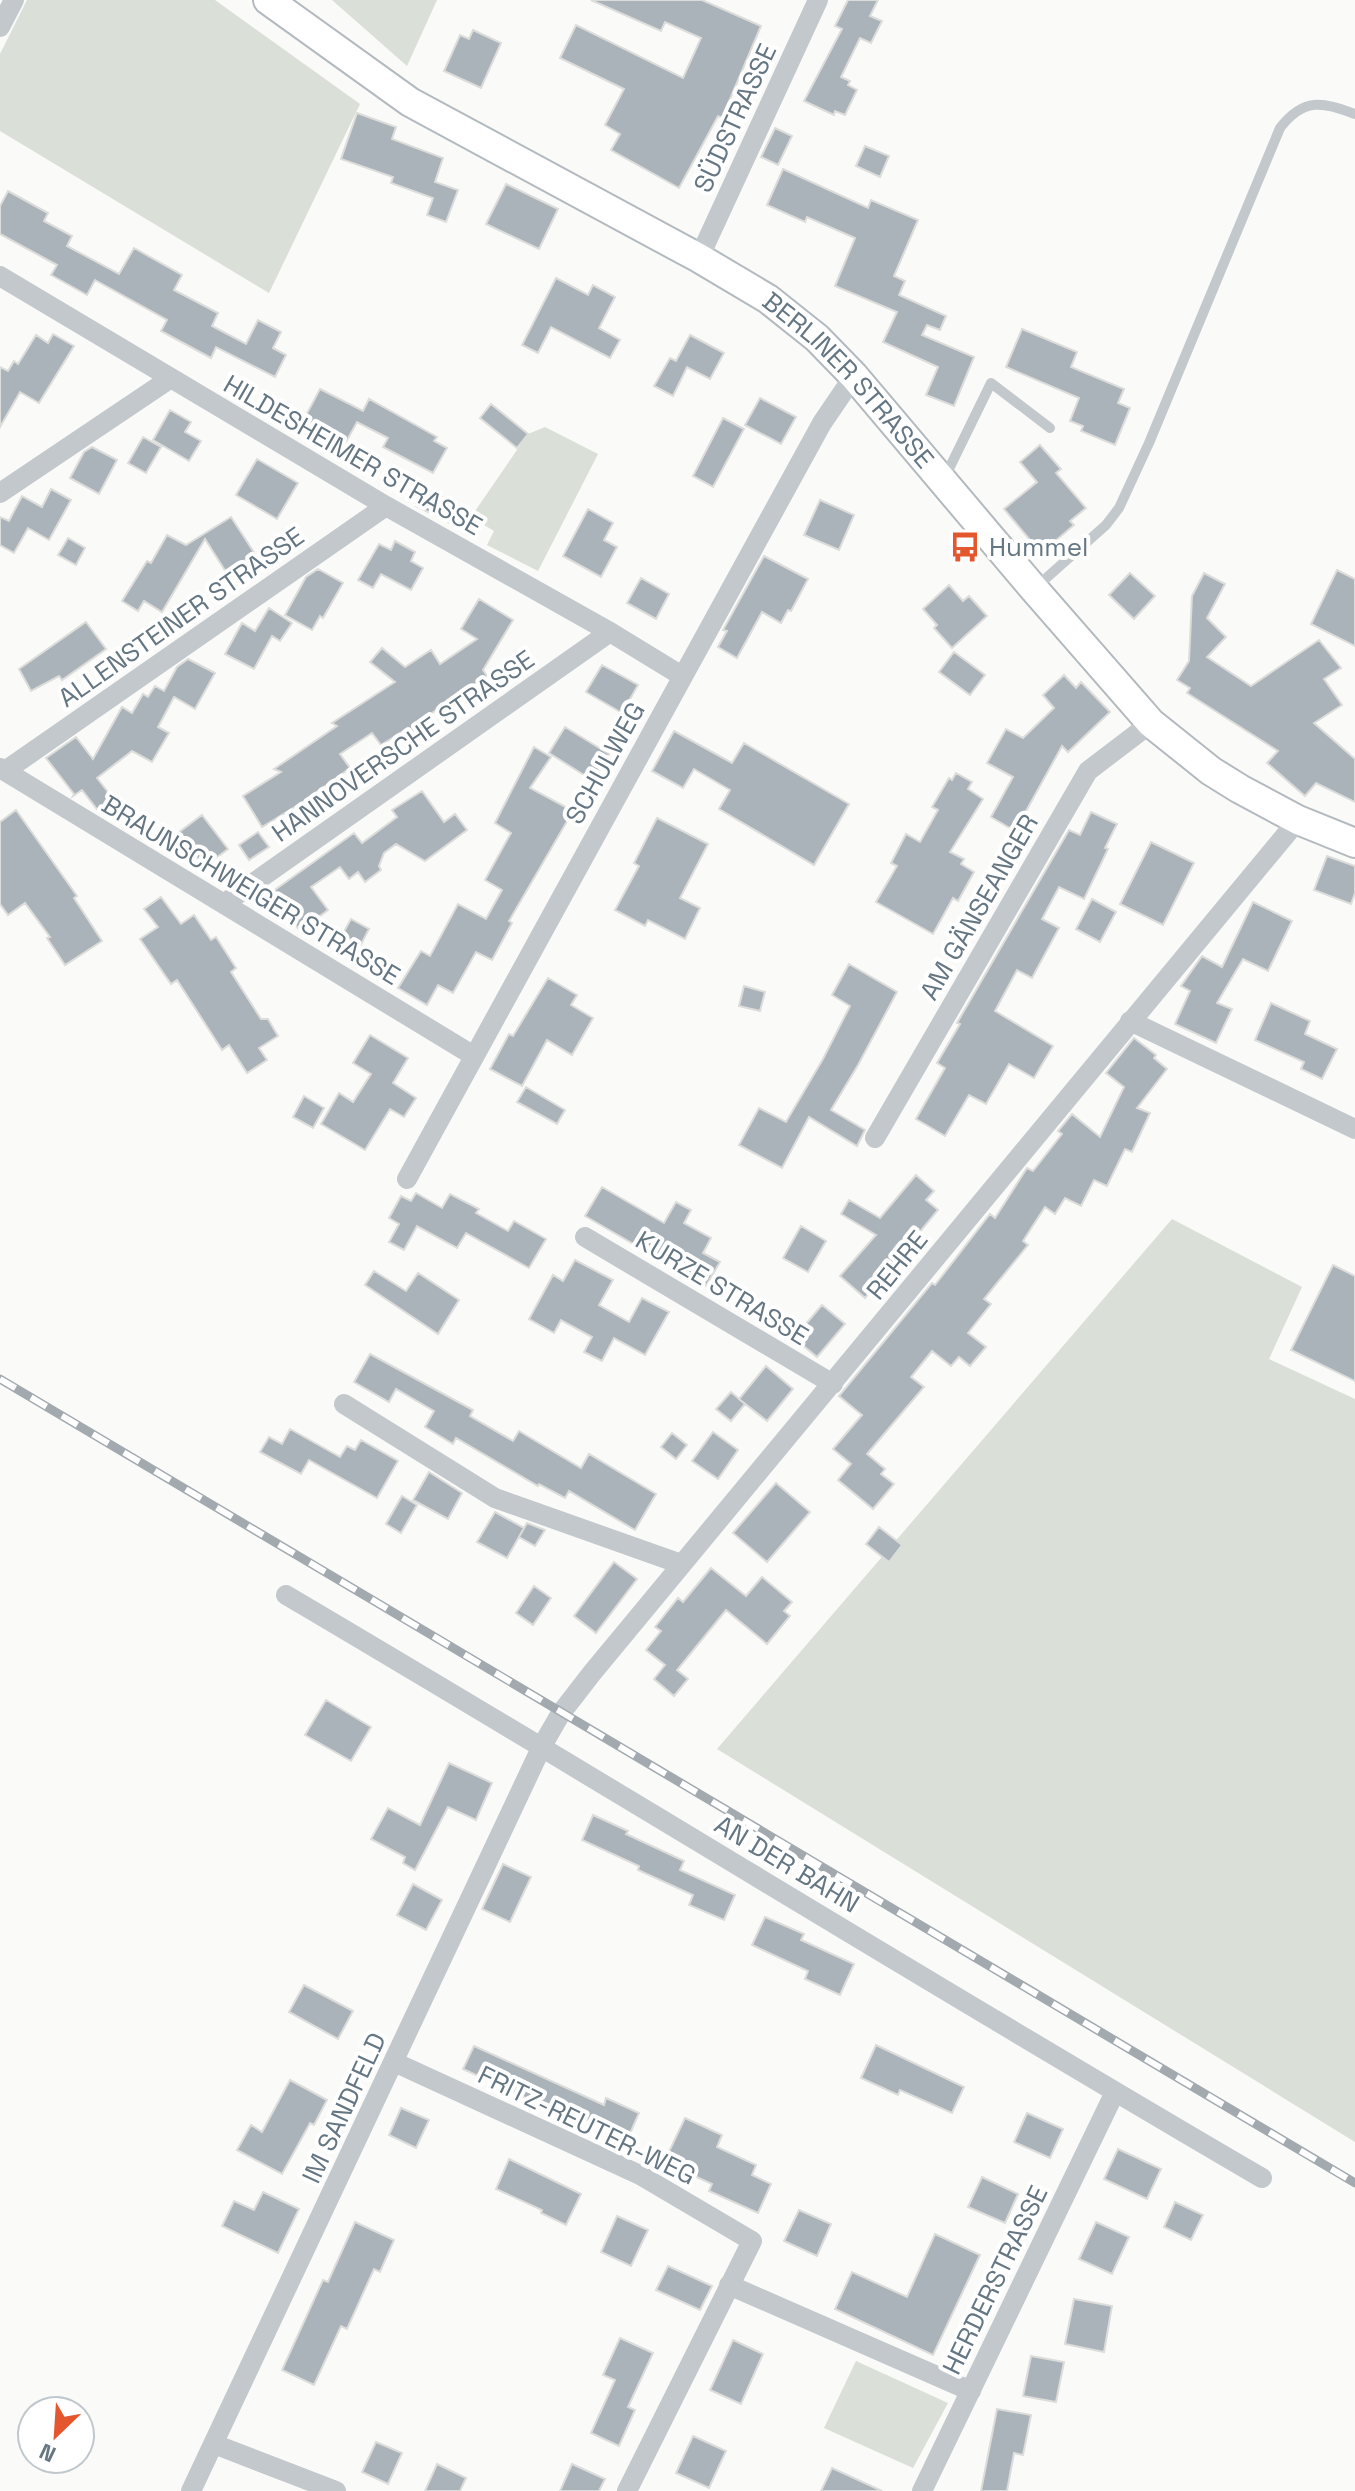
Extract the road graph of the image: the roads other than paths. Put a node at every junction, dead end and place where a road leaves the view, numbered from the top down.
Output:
1 (14, 0) edge
2 (268, 0) edge
3 (818, 0) edge
4 (0, 27) edge
5 (1355, 114) edge
6 (699, 258) junction
7 (0, 276) edge
8 (854, 376) junction
9 (171, 378) junction
10 (1050, 428) dead end
11 (943, 481) junction
12 (0, 493) edge
13 (386, 506) junction
14 (1034, 589) junction
15 (610, 632) junction
16 (682, 676) junction
17 (1151, 723) junction
18 (2, 770) edge
19 (1298, 820) junction
20 (1355, 843) edge
21 (225, 903) junction
22 (1130, 1021) junction
23 (474, 1056) junction
24 (1355, 1129) edge
25 (875, 1138) dead end
26 (407, 1179) dead end
27 (585, 1237) dead end
28 (833, 1384) junction
29 (344, 1404) dead end
30 (681, 1564) junction
31 (286, 1595) dead end
32 (542, 1746) junction
33 (394, 2062) junction
34 (1115, 2092) junction
35 (1262, 2178) dead end
36 (729, 2285) junction
37 (971, 2391) junction
38 (214, 2444) junction
39 (191, 2491) edge
40 (336, 2491) edge
41 (627, 2491) edge
42 (922, 2491) edge

1 - 4 street
2 - 6 main road, BERLINER STRASSE
3 - 6 street, SÜDSTRASSE
5 - 14 lane
6 - 8 main road, BERLINER STRASSE
7 - 9 street, HILDESHEIMER STRASSE
8 - 11 main road, BERLINER STRASSE
8 - 16 street, SCHULWEG
9 - 12 street
9 - 13 street, HILDESHEIMER STRASSE
10 - 11 lane
11 - 14 main road, BERLINER STRASSE
13 - 15 street, HILDESHEIMER STRASSE
13 - 18 street, ALLENSTEINER STRASSE
14 - 17 main road, BERLINER STRASSE
15 - 16 street, HILDESHEIMER STRASSE
15 - 21 street, HANNOVERSCHE STRASSE
16 - 23 street, SCHULWEG
17 - 19 main road, BERLINER STRASSE
17 - 25 street, AM GÄNSEANGER
18 - 21 street, BRAUNSCHWEIGER STRASSE
19 - 20 main road, BERLINER STRASSE
19 - 22 street, REHRE
21 - 23 street, BRAUNSCHWEIGER STRASSE
22 - 24 street
22 - 28 street, REHRE
23 - 26 street, SCHULWEG
27 - 28 street, KURZE STRASSE
28 - 30 street, REHRE
29 - 30 street
30 - 32 street, REHRE
31 - 32 street, AN DER BAHN
32 - 33 street, IM SANDFELD
32 - 34 street, AN DER BAHN
33 - 36 street, FRITZ-REUTER-WEG
33 - 38 street, IM SANDFELD
34 - 35 street, AN DER BAHN
34 - 37 street, HERDERSTRASSE
36 - 37 street
36 - 41 street, FRITZ-REUTER-WEG
37 - 42 street, HERDERSTRASSE
38 - 39 street, IM SANDFELD
38 - 40 street

